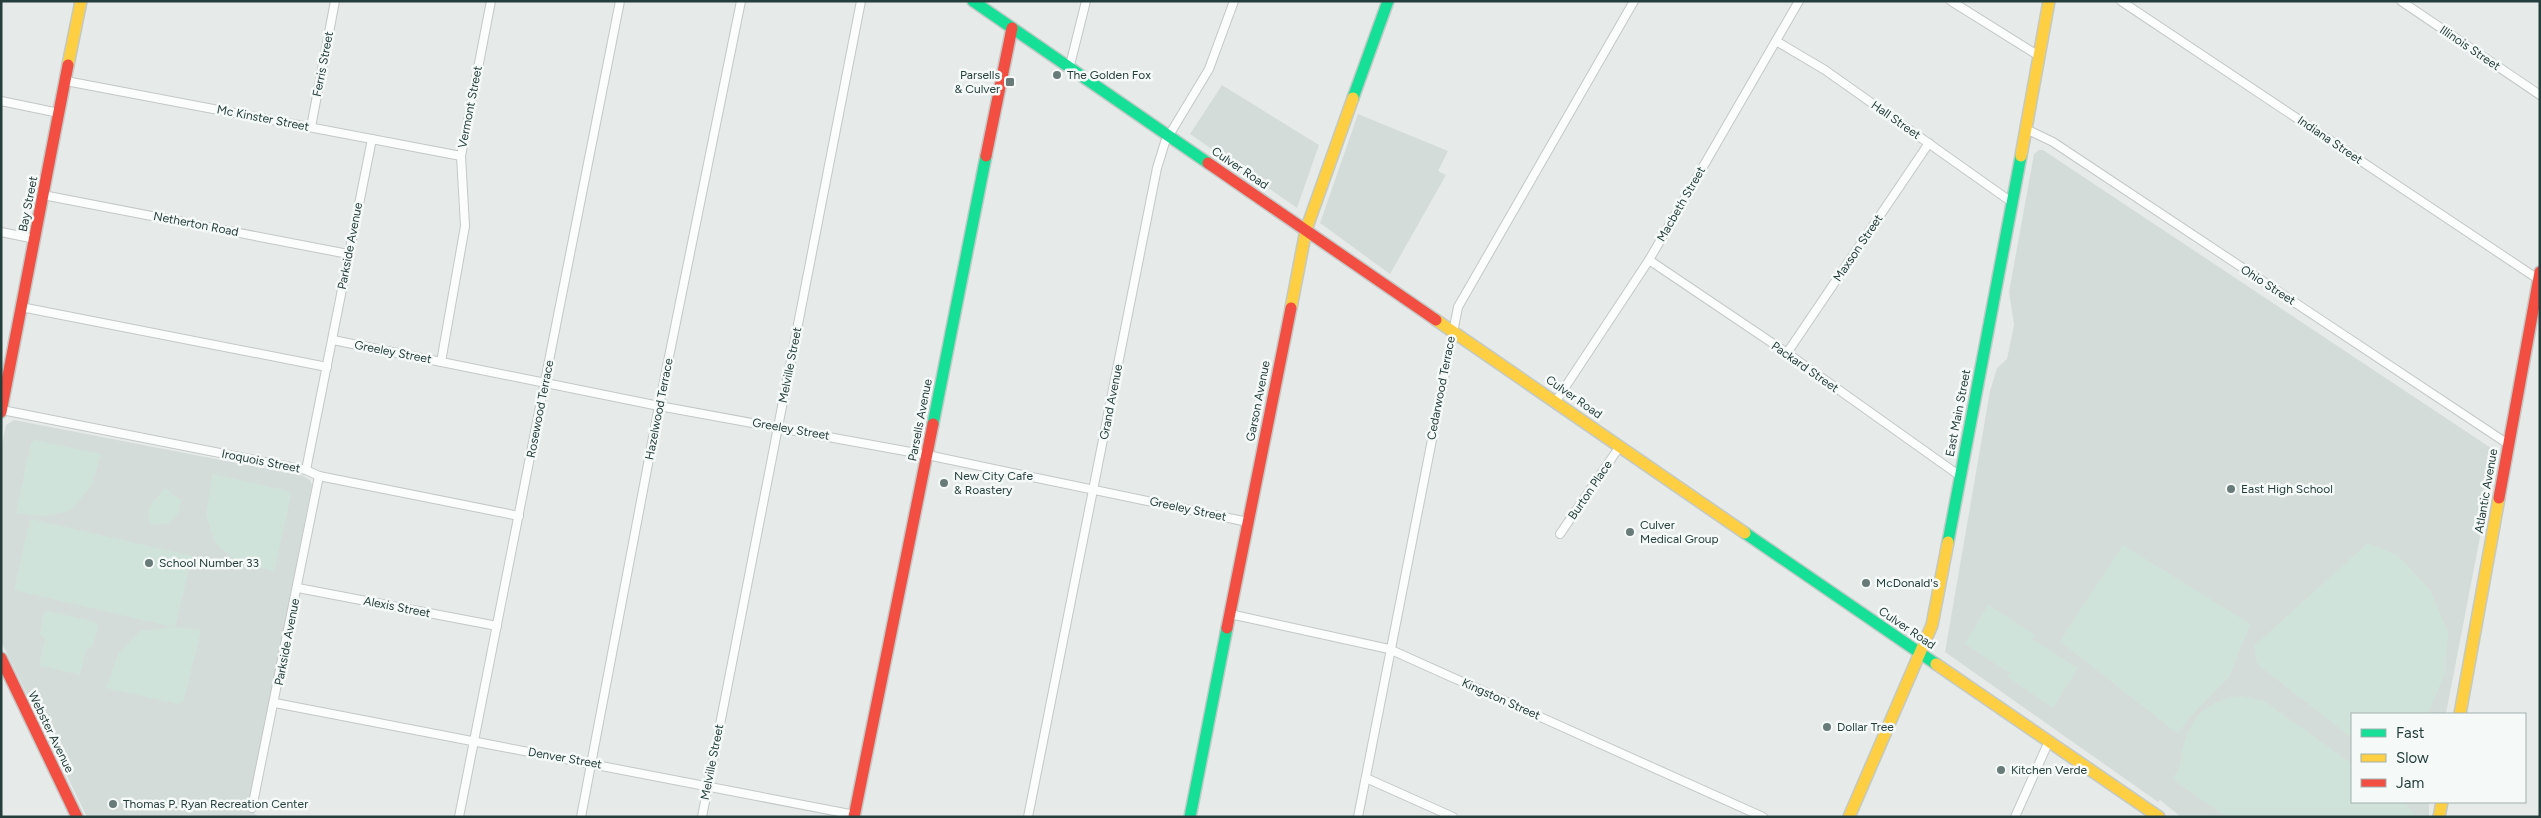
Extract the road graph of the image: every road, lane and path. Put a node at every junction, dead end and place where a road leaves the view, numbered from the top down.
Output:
1 (82, 1) edge
2 (335, 1) edge
3 (491, 1) edge
4 (620, 1) edge
5 (741, 1) edge
6 (861, 1) edge
7 (974, 1) edge
8 (1086, 1) edge
9 (1234, 1) edge
10 (1388, 1) edge
11 (1634, 1) edge
12 (1799, 1) edge
13 (1951, 1) edge
14 (2049, 1) edge
15 (2121, 1) edge
16 (2401, 1) edge
17 (1012, 28) junction
18 (1776, 41) junction
19 (2039, 56) junction
20 (1069, 70) junction
21 (66, 81) junction
22 (2540, 95) edge
23 (1, 101) edge
24 (59, 113) junction
25 (311, 127) junction
26 (2026, 129) junction
27 (1169, 136) junction
28 (372, 139) junction
29 (1930, 144) junction
30 (461, 156) junction
31 (43, 195) junction
32 (2014, 203) junction
33 (1306, 230) junction
34 (1, 232) edge
35 (35, 239) junction
36 (348, 254) junction
37 (1649, 260) junction
38 (2539, 276) edge
39 (22, 307) junction
40 (2536, 318) edge
41 (1452, 330) junction
42 (333, 340) junction
43 (1787, 353) junction
44 (6, 362) edge
45 (441, 362) junction
46 (327, 367) junction
47 (546, 381) junction
48 (1556, 401) junction
49 (660, 406) junction
50 (1, 411) edge
51 (778, 426) junction
52 (2508, 444) junction
53 (1620, 446) junction
54 (926, 455) junction
55 (306, 470) junction
56 (320, 476) junction
57 (1960, 476) junction
58 (1094, 489) junction
59 (519, 516) junction
60 (1248, 522) junction
61 (1560, 534) dead end
62 (298, 588) junction
63 (1230, 614) junction
64 (497, 626) junction
65 (1389, 649) junction
66 (1921, 654) junction
67 (1, 658) edge
68 (275, 703) junction
69 (2460, 713) edge
70 (474, 741) junction
71 (2049, 741) junction
72 (591, 762) junction
73 (1366, 778) junction
74 (708, 785) junction
75 (2442, 803) edge
76 (252, 808) dead end
77 (855, 816) edge
78 (77, 817) edge
79 (458, 817) edge
80 (581, 817) edge
81 (702, 817) edge
82 (1028, 817) edge
83 (1190, 817) edge
84 (1358, 817) edge
85 (1453, 817) edge
86 (1763, 817) edge
87 (1849, 817) edge
88 (2015, 817) edge
89 (2159, 817) edge
90 (2439, 817) edge

1 - 21 main road, Bay Street
2 - 25 street, Ferris Street
3 - 30 street, Vermont Street
4 - 47 street, Rosewood Terrace
5 - 49 street, Hazelwood Terrace
6 - 51 street, Melville Street
7 - 17 main road, Culver Road
8 - 20 street
9 - 27 street, Grand Avenue
10 - 33 main road, Garson Avenue
11 - 41 street, Cedarwood Terrace
12 - 18 street, Macbeth Street
13 - 19 street
14 - 19 main road, East Main Street
15 - 38 street, Indiana Street
16 - 22 street, Illinois Street
17 - 20 main road, Culver Road
17 - 54 main road, Parsells Avenue
18 - 29 street, Hall Street
18 - 37 street, Macbeth Street
19 - 26 main road, East Main Street
20 - 27 main road, Culver Road
21 - 24 main road, Bay Street
21 - 25 street, Mc Kinster Street
23 - 24 street
24 - 31 main road, Bay Street
25 - 28 street, Mc Kinster Street
26 - 32 main road, East Main Street
26 - 52 street, Ohio Street
27 - 33 main road, Culver Road
27 - 58 street, Grand Avenue
28 - 30 street, Mc Kinster Street
28 - 36 street, Parkside Avenue
29 - 32 street, Hall Street
29 - 43 street, Maxson Street
30 - 45 street, Vermont Street
31 - 35 main road, Bay Street
31 - 36 street, Netherton Road
32 - 57 main road, East Main Street
33 - 41 main road, Culver Road
33 - 60 main road, Garson Avenue
34 - 35 street
35 - 39 main road, Bay Street
36 - 42 street, Parkside Avenue
37 - 43 street, Packard Street
37 - 48 street, Macbeth Street
38 - 40 main road, Atlantic Avenue
39 - 44 main road, Bay Street
39 - 46 street
40 - 52 main road, Atlantic Avenue
41 - 48 main road, Culver Road
41 - 65 street, Cedarwood Terrace
42 - 45 street, Greeley Street
42 - 46 street, Parkside Avenue
43 - 57 street, Packard Street
44 - 50 main road, Bay Street
45 - 47 street, Greeley Street
46 - 55 street, Parkside Avenue
47 - 49 street, Greeley Street
47 - 59 street, Rosewood Terrace
48 - 53 main road, Culver Road
49 - 51 street, Greeley Street
49 - 72 street, Hazelwood Terrace
50 - 55 street, Iroquois Street
51 - 54 street, Greeley Street
51 - 74 street, Melville Street
52 - 69 main road, Atlantic Avenue
53 - 61 street, Burton Place
53 - 66 main road, Culver Road
54 - 58 street, Greeley Street
54 - 77 main road, Parsells Avenue
55 - 56 street, Iroquois Street
56 - 59 street, Iroquois Street
56 - 62 street, Parkside Avenue
57 - 66 main road, East Main Street
58 - 60 street, Greeley Street
58 - 82 street, Grand Avenue
59 - 64 street, Rosewood Terrace
60 - 63 main road, Garson Avenue
62 - 64 street, Alexis Street
62 - 68 street, Parkside Avenue
63 - 65 street, Kingston Street
63 - 83 main road, Garson Avenue
64 - 70 street, Rosewood Terrace
65 - 73 street, Cedarwood Terrace
65 - 86 street, Kingston Street
66 - 71 main road, Culver Road
66 - 87 main road, East Main Street
67 - 78 main road, Webster Avenue
68 - 70 street, Denver Street
68 - 76 street, Parkside Avenue
70 - 72 street, Denver Street
70 - 79 street, Rosewood Terrace
71 - 88 street
71 - 89 main road, Culver Road
72 - 74 street, Denver Street
72 - 80 street, Hazelwood Terrace
73 - 84 street, Cedarwood Terrace
73 - 85 street
74 - 77 street, Denver Street
74 - 81 street, Melville Street
75 - 90 main road

